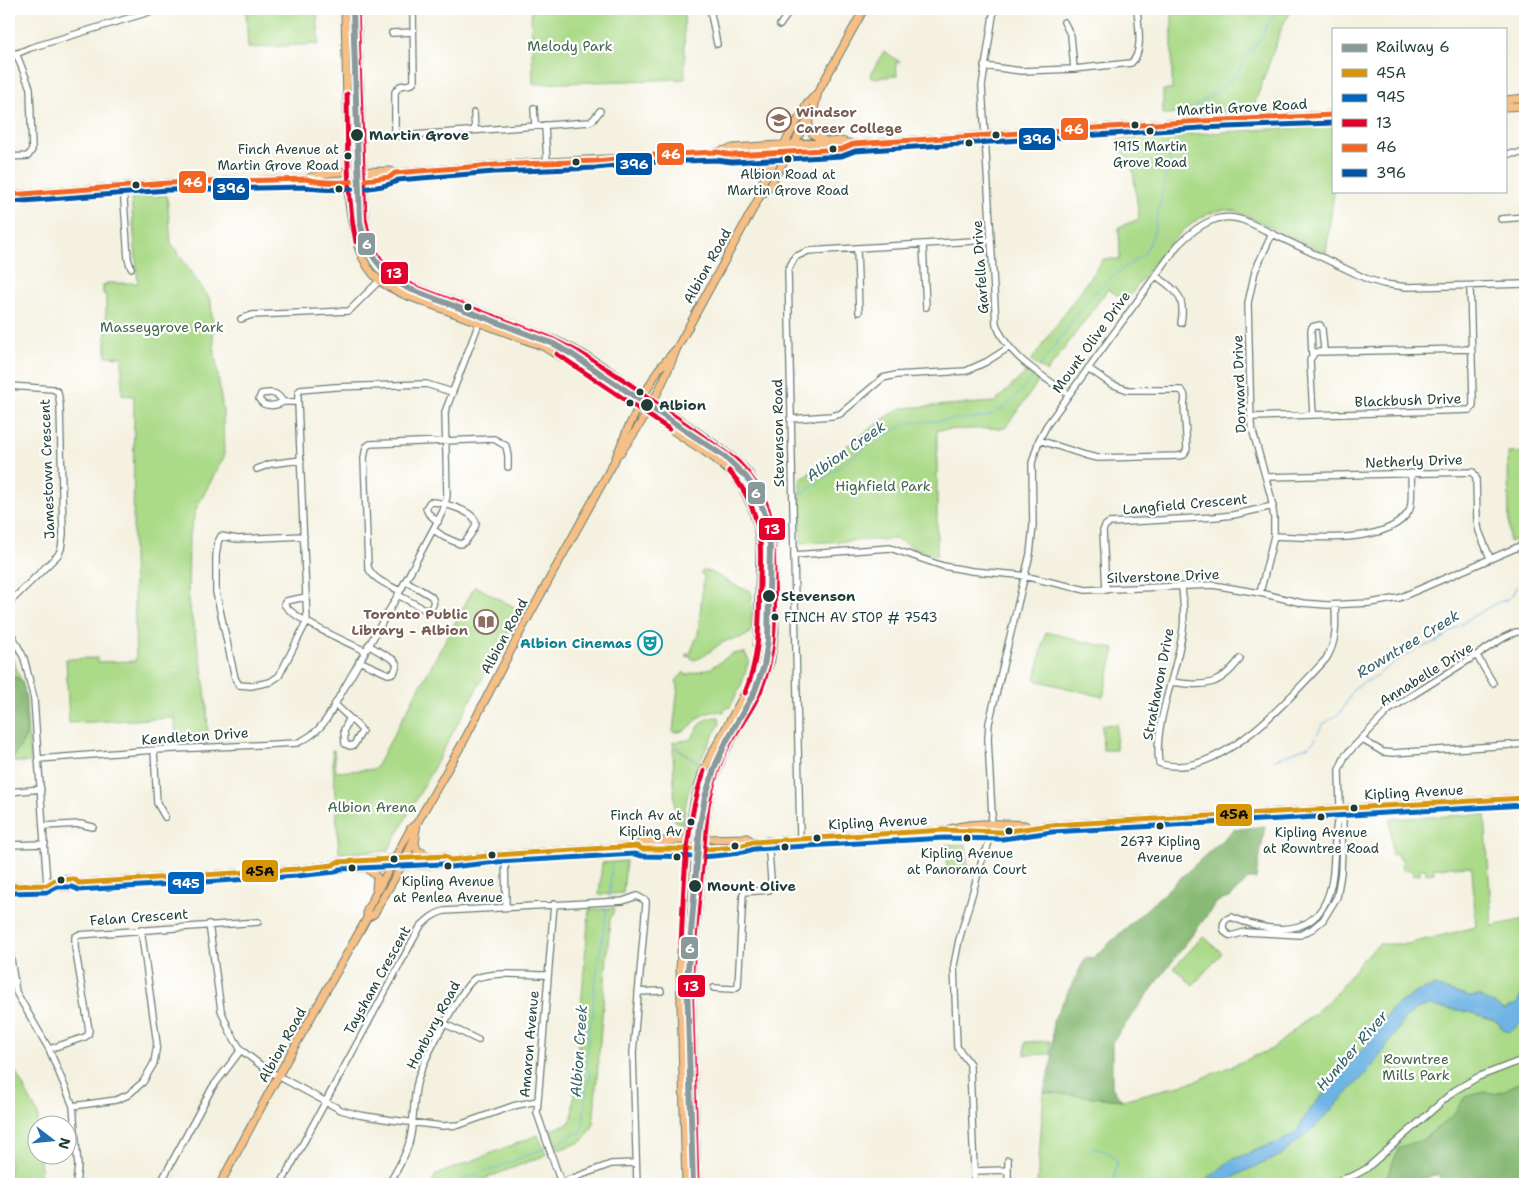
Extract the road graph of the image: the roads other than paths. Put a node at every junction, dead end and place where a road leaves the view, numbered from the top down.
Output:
1 (158, 9) edge
2 (344, 9) edge
3 (357, 9) edge
4 (413, 9) edge
5 (710, 9) edge
6 (791, 9) edge
7 (864, 9) edge
8 (994, 9) edge
9 (1137, 9) edge
10 (1064, 22) dead end
11 (780, 26) dead end
12 (413, 32) junction
13 (392, 33) dead end
14 (717, 44) dead end
15 (16, 53) junction
16 (9, 57) edge
17 (984, 66) junction
18 (1074, 69) junction
19 (818, 92) junction
20 (1525, 98) edge
21 (1506, 100) edge
22 (1525, 106) edge
23 (1506, 107) edge
24 (534, 108) dead end
25 (600, 111) dead end
26 (474, 113) dead end
27 (1332, 114) edge
28 (809, 117) junction
29 (535, 125) junction
30 (545, 126) junction
31 (475, 130) junction
32 (984, 136) junction
33 (828, 142) junction
34 (784, 144) junction
35 (794, 144) junction
36 (853, 144) junction
37 (717, 152) junction
38 (789, 152) junction
39 (780, 153) junction
40 (750, 154) junction
41 (1506, 154) edge
42 (1525, 154) edge
43 (9, 157) edge
44 (547, 163) junction
45 (348, 172) junction
46 (364, 176) junction
47 (306, 179) junction
48 (765, 179) junction
49 (348, 181) junction
50 (123, 186) junction
51 (9, 195) edge
52 (760, 196) junction
53 (1525, 217) edge
54 (1501, 219) dead end
55 (1272, 234) junction
56 (990, 240) junction
57 (923, 244) junction
58 (857, 248) junction
59 (131, 268) dead end
60 (1156, 276) junction
61 (379, 281) junction
62 (1525, 284) edge
63 (1470, 286) junction
64 (926, 307) dead end
65 (859, 312) dead end
66 (241, 319) dead end
67 (479, 323) junction
68 (1181, 323) dead end
69 (677, 348) junction
70 (1008, 348) junction
71 (1471, 349) junction
72 (1324, 350) junction
73 (1312, 354) junction
74 (1088, 368) junction
75 (9, 386) edge
76 (452, 392) junction
77 (645, 394) junction
78 (1068, 394) junction
79 (653, 400) junction
80 (283, 402) dead end
81 (298, 402) junction
82 (639, 408) junction
83 (646, 413) junction
84 (1313, 415) junction
85 (1251, 417) junction
86 (790, 419) junction
87 (1039, 440) junction
88 (446, 442) junction
89 (301, 460) junction
90 (614, 462) junction
91 (508, 468) dead end
92 (257, 469) dead end
93 (1411, 473) junction
94 (1266, 477) junction
95 (446, 503) junction
96 (1273, 506) junction
97 (438, 522) junction
98 (434, 530) junction
99 (304, 536) junction
100 (1274, 536) junction
101 (1525, 544) edge
102 (794, 555) junction
103 (1490, 558) junction
104 (1025, 577) junction
105 (406, 581) junction
106 (1182, 587) junction
107 (1106, 590) junction
108 (399, 593) junction
109 (1260, 593) junction
110 (306, 597) junction
111 (9, 602) edge
112 (1335, 605) junction
113 (306, 621) junction
114 (9, 630) edge
115 (1525, 632) edge
116 (367, 648) junction
117 (1477, 656) junction
118 (1240, 659) dead end
119 (359, 661) junction
120 (1171, 682) junction
121 (1493, 683) dead end
122 (335, 704) junction
123 (349, 719) dead end
124 (1361, 739) junction
125 (1525, 744) edge
126 (154, 750) junction
127 (39, 759) junction
128 (41, 789) junction
129 (9, 792) edge
130 (1525, 798) edge
131 (1340, 808) junction
132 (165, 817) dead end
133 (417, 823) junction
134 (991, 824) junction
135 (44, 826) junction
136 (1034, 826) junction
137 (93, 827) dead end
138 (944, 830) junction
139 (416, 832) junction
140 (990, 836) junction
141 (704, 838) junction
142 (800, 838) junction
143 (768, 840) junction
144 (753, 842) junction
145 (45, 844) junction
146 (688, 844) junction
147 (9, 845) edge
148 (703, 847) junction
149 (505, 855) junction
150 (432, 857) junction
151 (394, 858) junction
152 (404, 858) junction
153 (451, 860) junction
154 (333, 865) junction
155 (390, 866) junction
156 (400, 866) junction
157 (366, 867) junction
158 (1333, 872) junction
159 (1341, 873) junction
160 (47, 884) junction
161 (9, 886) edge
162 (376, 892) junction
163 (554, 904) junction
164 (506, 906) junction
165 (368, 918) junction
166 (258, 922) dead end
167 (209, 924) junction
168 (142, 929) junction
169 (9, 946) edge
170 (548, 976) junction
171 (714, 988) dead end
172 (661, 991) dead end
173 (638, 992) junction
174 (445, 1024) junction
175 (478, 1040) dead end
176 (49, 1049) junction
177 (241, 1050) junction
178 (1525, 1059) edge
179 (278, 1076) junction
180 (325, 1102) junction
181 (537, 1102) junction
182 (73, 1106) junction
183 (412, 1122) junction
184 (1008, 1160) dead end
185 (636, 1163) junction
186 (1008, 1170) junction
187 (974, 1171) junction
188 (1008, 1180) dead end
189 (559, 1183) edge
190 (76, 1184) edge
191 (160, 1184) edge
192 (220, 1184) edge
193 (281, 1184) edge
194 (389, 1184) edge
195 (636, 1184) edge
196 (686, 1184) edge
197 (697, 1184) edge
198 (974, 1184) edge
199 (1328, 1184) edge

1 - 15 street
2 - 45 main road
3 - 46 main road
4 - 12 street
5 - 14 street
6 - 11 street
7 - 19 main road, Albion Road
8 - 17 street, Garfella Drive
9 - 18 street
10 - 18 street
12 - 13 street
12 - 31 street
15 - 16 street
15 - 43 street
17 - 18 street
17 - 32 street, Garfella Drive
19 - 28 main road, Albion Road
19 - 34 main road, Albion Road
20 - 21 main road
22 - 23 main road
24 - 29 street
25 - 30 street
26 - 31 street
27 - 32 main road, Martin Grove Road
28 - 33 main road
28 - 35 main road, Albion Road
29 - 30 street
29 - 31 street
30 - 44 street
32 - 36 main road, Martin Grove Road
32 - 56 street, Garfella Drive
33 - 35 main road, Martin Grove Road
33 - 36 main road, Martin Grove Road
34 - 35 main road, Martin Grove Road
34 - 37 main road, Martin Grove Road
34 - 39 main road, Albion Road
35 - 38 main road, Albion Road
36 - 38 main road, Martin Grove Road
37 - 40 main road, Martin Grove Road
37 - 44 main road, Martin Grove Road
38 - 39 main road, Martin Grove Road
38 - 52 main road, Albion Road
39 - 40 main road, Martin Grove Road
39 - 48 main road, Albion Road
40 - 48 main road
41 - 42 street
44 - 46 main road, Martin Grove Road
45 - 46 main road, Martin Grove Road
45 - 47 main road, Martin Grove Road
45 - 49 main road
46 - 49 main road, Martin Grove Road
46 - 77 main road
47 - 49 main road, Martin Grove Road
47 - 50 main road, Martin Grove Road
48 - 52 main road, Albion Road
49 - 61 main road
50 - 51 main road, Martin Grove Road
50 - 59 street
52 - 69 main road, Albion Road
53 - 54 street
55 - 60 street, Mount Olive Drive
55 - 63 street, Mount Olive Drive
55 - 85 street, Dorward Drive
56 - 57 street, Stevenson Road
56 - 70 street, Garfella Drive
57 - 58 street, Stevenson Road
57 - 64 street
58 - 65 street
58 - 86 street, Stevenson Road
60 - 68 street
60 - 74 street, Mount Olive Drive
61 - 66 street
61 - 67 main road
62 - 63 street, Mount Olive Drive
63 - 71 street, Blackbush Drive
67 - 76 street, Kendleton Drive
67 - 82 main road
69 - 77 main road, Albion Road
69 - 79 main road, Albion Road
70 - 78 street, Garfella Drive
70 - 86 street
71 - 72 street
71 - 84 street, Blackbush Drive
72 - 73 street
72 - 73 street
73 - 84 street
74 - 78 street, Mount Olive Drive
74 - 87 street
75 - 111 street, Jamestown Crescent
76 - 81 street
76 - 88 street, Kendleton Drive
77 - 79 main road
77 - 82 main road, Albion Road
78 - 87 street, Mount Olive Drive
79 - 83 main road, Albion Road
79 - 141 main road
80 - 81 street
81 - 89 street
82 - 83 main road
82 - 90 main road, Albion Road
83 - 90 main road, Albion Road
83 - 146 main road
84 - 85 street, Blackbush Drive
85 - 94 street, Dorward Drive
86 - 102 street, Stevenson Road
87 - 104 street, Mount Olive Drive
88 - 91 street
88 - 95 street, Kendleton Drive
88 - 108 street
89 - 92 street
89 - 99 street
90 - 133 main road, Albion Road
93 - 94 street, Netherly Drive
93 - 100 street
93 - 103 street, Netherly Drive
94 - 96 street, Dorward Drive
95 - 97 street, Kendleton Drive
95 - 97 street
95 - 98 street
96 - 100 street, Dorward Drive
96 - 107 street, Langfield Crescent
97 - 98 street, Kendleton Drive
98 - 105 street, Kendleton Drive
99 - 110 street
99 - 113 street
100 - 109 street, Dorward Drive
101 - 103 street, Silverstone Drive
102 - 104 street, Silverstone Drive
102 - 142 street, Stevenson Road
103 - 112 street, Silverstone Drive
104 - 107 street, Silverstone Drive
104 - 134 street, Mount Olive Drive
105 - 108 street, Kendleton Drive
105 - 108 street
106 - 107 street, Silverstone Drive
106 - 109 street, Silverstone Drive
106 - 120 street, Strathavon Drive
108 - 116 street, Kendleton Drive
109 - 112 street, Silverstone Drive
110 - 113 street
110 - 113 street
112 - 120 street, Strathavon Drive
113 - 116 street
114 - 127 street
115 - 117 street, Annabelle Drive
116 - 119 street, Kendleton Drive
116 - 119 street
117 - 121 street
117 - 124 street, Annabelle Drive
118 - 120 street
119 - 122 street, Kendleton Drive
122 - 123 street
122 - 126 street, Kendleton Drive
124 - 125 street
124 - 131 street, Annabelle Drive
126 - 127 street, Kendleton Drive
126 - 132 street
127 - 128 street
128 - 129 street
128 - 135 street
130 - 131 main road, Kipling Avenue
131 - 136 main road, Kipling Avenue
131 - 158 street
131 - 159 street
133 - 139 main road, Albion Road
133 - 151 main road, Albion Road
134 - 136 main road, Kipling Avenue
134 - 138 main road, Kipling Avenue
134 - 140 street
135 - 137 street
135 - 145 street
136 - 140 main road, Kipling Avenue
138 - 140 main road, Kipling Avenue
138 - 142 main road, Kipling Avenue
139 - 150 main road
139 - 152 main road, Albion Road
140 - 187 street
141 - 144 main road, Kipling Avenue
141 - 146 main road, Kipling Avenue
141 - 148 main road
142 - 143 main road, Kipling Avenue
143 - 144 main road, Kipling Avenue
143 - 171 street
144 - 148 main road, Kipling Avenue
145 - 147 street
145 - 160 street
146 - 148 main road, Kipling Avenue
146 - 149 main road, Kipling Avenue
146 - 196 main road
148 - 197 main road
149 - 153 main road, Kipling Avenue
149 - 164 street
150 - 152 main road, Kipling Avenue
150 - 153 main road, Kipling Avenue
151 - 152 main road, Kipling Avenue
151 - 154 main road, Kipling Avenue
151 - 155 main road, Albion Road
152 - 156 main road, Albion Road
153 - 156 main road, Kipling Avenue
154 - 157 main road, Kipling Avenue
154 - 160 main road, Kipling Avenue
155 - 156 main road, Kipling Avenue
155 - 157 main road, Kipling Avenue
155 - 162 main road, Albion Road
156 - 165 main road, Albion Road
157 - 162 main road
158 - 159 street
158 - 159 street
160 - 161 main road, Kipling Avenue
162 - 165 main road, Albion Road
163 - 164 street, Taysham Crescent
163 - 170 street, Amaron Avenue
163 - 173 street, Taysham Crescent
164 - 180 street, Taysham Crescent
165 - 179 main road, Albion Road
166 - 167 street, Felan Crescent
167 - 168 street, Felan Crescent
167 - 177 street
168 - 176 street, Felan Crescent
168 - 182 street
169 - 176 street
170 - 174 street, Honbury Road
170 - 181 street, Amaron Avenue
172 - 173 street
173 - 185 street, Taysham Crescent
174 - 175 street
174 - 183 street, Honbury Road
176 - 182 street
177 - 179 street
177 - 191 street
178 - 199 street
179 - 180 street
179 - 192 main road, Albion Road
180 - 183 street
180 - 193 street, Taysham Crescent
181 - 183 street
181 - 189 street, Amaron Avenue
182 - 190 street
183 - 194 street, Honbury Road
184 - 186 street
185 - 189 street
185 - 195 street, Taysham Crescent
186 - 187 street
186 - 188 street
187 - 198 street

